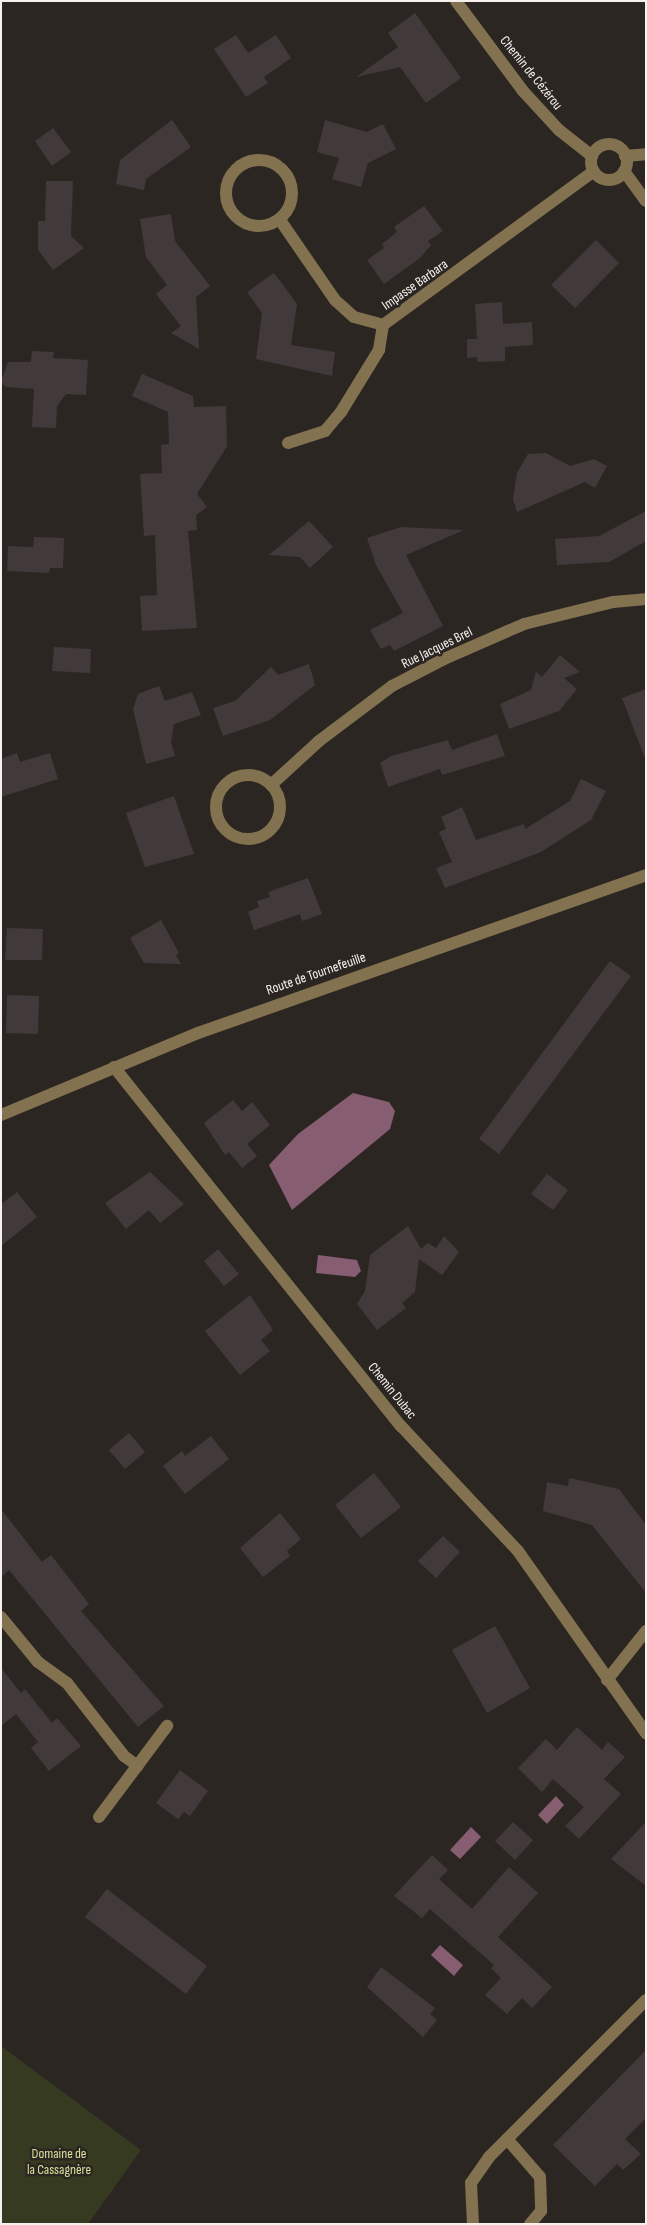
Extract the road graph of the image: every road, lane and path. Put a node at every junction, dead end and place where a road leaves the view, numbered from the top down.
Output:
1 (456, 1) edge
2 (646, 154) edge
3 (592, 156) junction
4 (625, 156) junction
5 (594, 171) junction
6 (624, 171) junction
7 (646, 201) edge
8 (280, 220) junction
9 (383, 325) junction
10 (288, 443) dead end
11 (646, 600) edge
12 (271, 785) junction
13 (646, 876) edge
14 (114, 1068) junction
15 (1, 1115) edge
16 (1, 1617) edge
17 (646, 1631) edge
18 (607, 1680) junction
19 (167, 1726) dead end
20 (646, 1733) edge
21 (138, 1766) junction
22 (99, 1817) dead end
23 (646, 2000) edge
24 (507, 2139) junction
25 (472, 2224) edge
26 (530, 2224) edge

1 - 3 street, Chemin de Cézérou
2 - 4 street
3 - 4 street
3 - 5 street
4 - 6 street
5 - 6 street
5 - 9 street, Impasse Barbara
6 - 7 street
8 - 8 street
8 - 9 street
9 - 10 street, Impasse Barbara
11 - 12 street, Rue Jacques Brel
12 - 12 street
13 - 14 street, Route de Tournefeuille
14 - 15 street, Route de Tournefeuille
14 - 18 street, Chemin Dubac
16 - 21 street
17 - 18 street
18 - 20 street, Chemin Dubac
19 - 21 street
21 - 22 street
23 - 24 street
24 - 25 street
24 - 26 street

